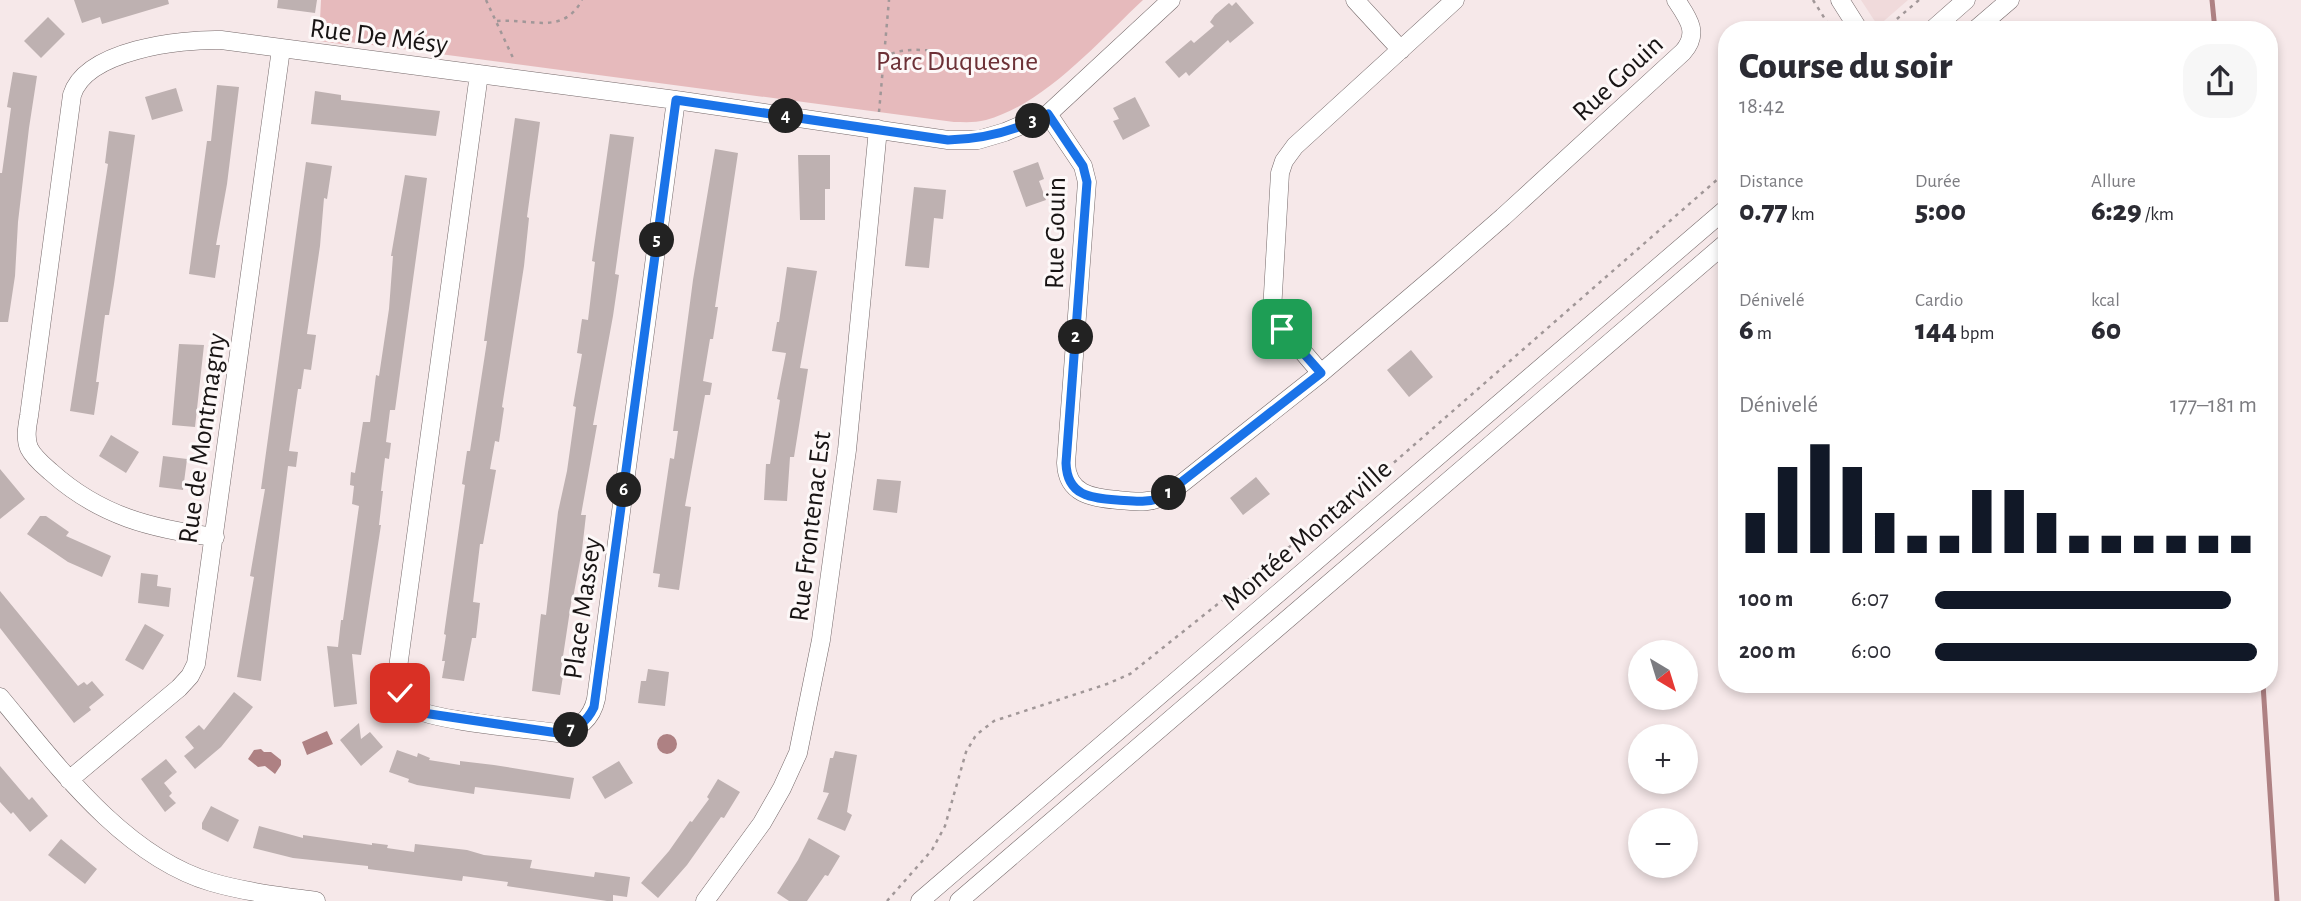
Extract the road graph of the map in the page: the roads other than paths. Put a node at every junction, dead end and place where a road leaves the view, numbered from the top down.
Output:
1 (1171, 0) edge
2 (1355, 0) edge
3 (1455, 0) edge
4 (1676, 0) edge
5 (1840, 0) edge
6 (1966, 0) edge
7 (2010, 0) edge
8 (1853, 21) edge
9 (1942, 21) edge
10 (1986, 21) edge
11 (281, 48) junction
12 (1401, 50) junction
13 (479, 74) junction
14 (676, 100) junction
15 (1048, 114) junction
16 (877, 129) junction
17 (1718, 216) edge
18 (1718, 250) edge
19 (1321, 373) junction
20 (215, 537) junction
21 (0, 696) edge
22 (69, 780) junction
23 (251, 896) edge
24 (316, 901) edge
25 (705, 901) edge
26 (920, 901) edge
27 (959, 901) edge

1 - 15 street, Rue De Mésy
2 - 12 street
3 - 12 street
4 - 19 street, Rue Gouin
5 - 8 street
6 - 9 street
7 - 10 street
11 - 13 street, Rue De Mésy
11 - 20 street, Rue de Montmagny
11 - 20 street, Rue De Mésy
12 - 19 street
13 - 14 street, Rue De Mésy
13 - 14 street, Place Massey
14 - 16 street, Rue De Mésy
15 - 16 street, Rue De Mésy
15 - 19 street, Rue Gouin
16 - 25 street, Rue Frontenac Est
17 - 26 street, Montée Montarville
18 - 27 street, Montée Montarville
20 - 22 street, Rue de Montmagny
21 - 22 street
22 - 23 street
23 - 24 street

